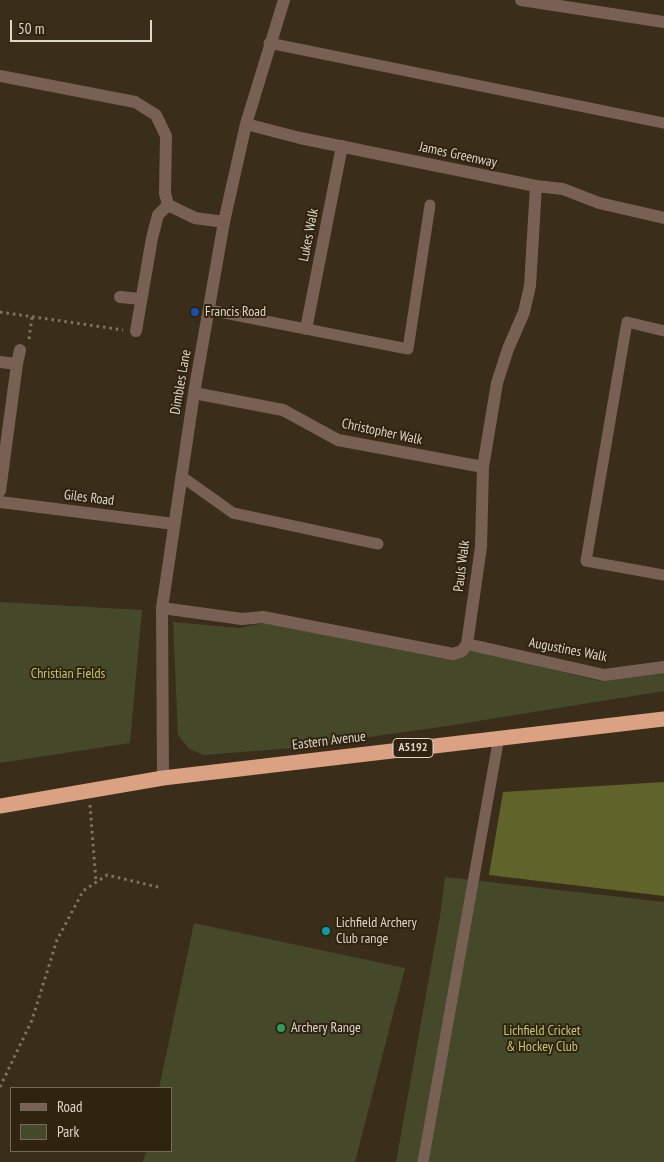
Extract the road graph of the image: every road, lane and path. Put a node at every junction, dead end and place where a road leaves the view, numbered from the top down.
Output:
1 (284, 0) edge
2 (521, 0) edge
3 (664, 22) edge
4 (269, 43) junction
5 (1, 80) edge
6 (246, 124) junction
7 (664, 124) edge
8 (342, 146) junction
9 (536, 186) junction
10 (168, 205) junction
11 (430, 205) dead end
12 (664, 218) edge
13 (224, 222) junction
14 (120, 297) dead end
15 (141, 300) junction
16 (209, 310) junction
17 (0, 312) edge
18 (32, 318) junction
19 (306, 329) junction
20 (136, 331) joint
21 (664, 331) edge
22 (20, 350) joint
23 (0, 362) edge
24 (17, 364) junction
25 (194, 393) junction
26 (483, 467) junction
27 (181, 476) junction
28 (0, 491) edge
29 (0, 502) edge
30 (174, 524) junction
31 (378, 544) dead end
32 (664, 574) edge
33 (162, 608) junction
34 (467, 644) junction
35 (664, 667) edge
36 (664, 719) edge
37 (499, 737) junction
38 (163, 778) junction
39 (88, 791) junction
40 (0, 806) edge
41 (96, 882) junction
42 (162, 888) dead end
43 (0, 1087) edge
44 (423, 1162) edge

1 - 4 street, Dimbles Lane
2 - 3 street
4 - 6 street, Dimbles Lane
4 - 7 lane
5 - 10 street
6 - 8 street, James Greenway
6 - 13 street, Dimbles Lane
8 - 9 street, James Greenway
8 - 19 street, Lukes Walk
9 - 12 street, James Greenway
9 - 26 street, Pauls Walk
10 - 13 street
10 - 15 street
11 - 19 lane
13 - 16 street, Dimbles Lane
14 - 15 street
15 - 20 street
16 - 19 lane
16 - 25 street, Dimbles Lane
17 - 18 path
18 - 20 path
18 - 22 path
21 - 32 lane
22 - 24 street
23 - 24 street
24 - 28 street
25 - 26 street, Christopher Walk
25 - 27 street, Dimbles Lane
26 - 34 street, Pauls Walk
27 - 30 street, Dimbles Lane
27 - 31 lane
29 - 30 street, Giles Road
30 - 33 street, Dimbles Lane
33 - 34 street
33 - 38 street, Dimbles Lane
34 - 35 street, Augustines Walk
36 - 37 highway, Eastern Avenue / A5192
37 - 38 highway, Eastern Avenue / A5192
37 - 44 lane
38 - 39 highway, Eastern Avenue / A5192
39 - 40 highway, Eastern Avenue / A5192
39 - 41 path
41 - 42 path
41 - 43 path

